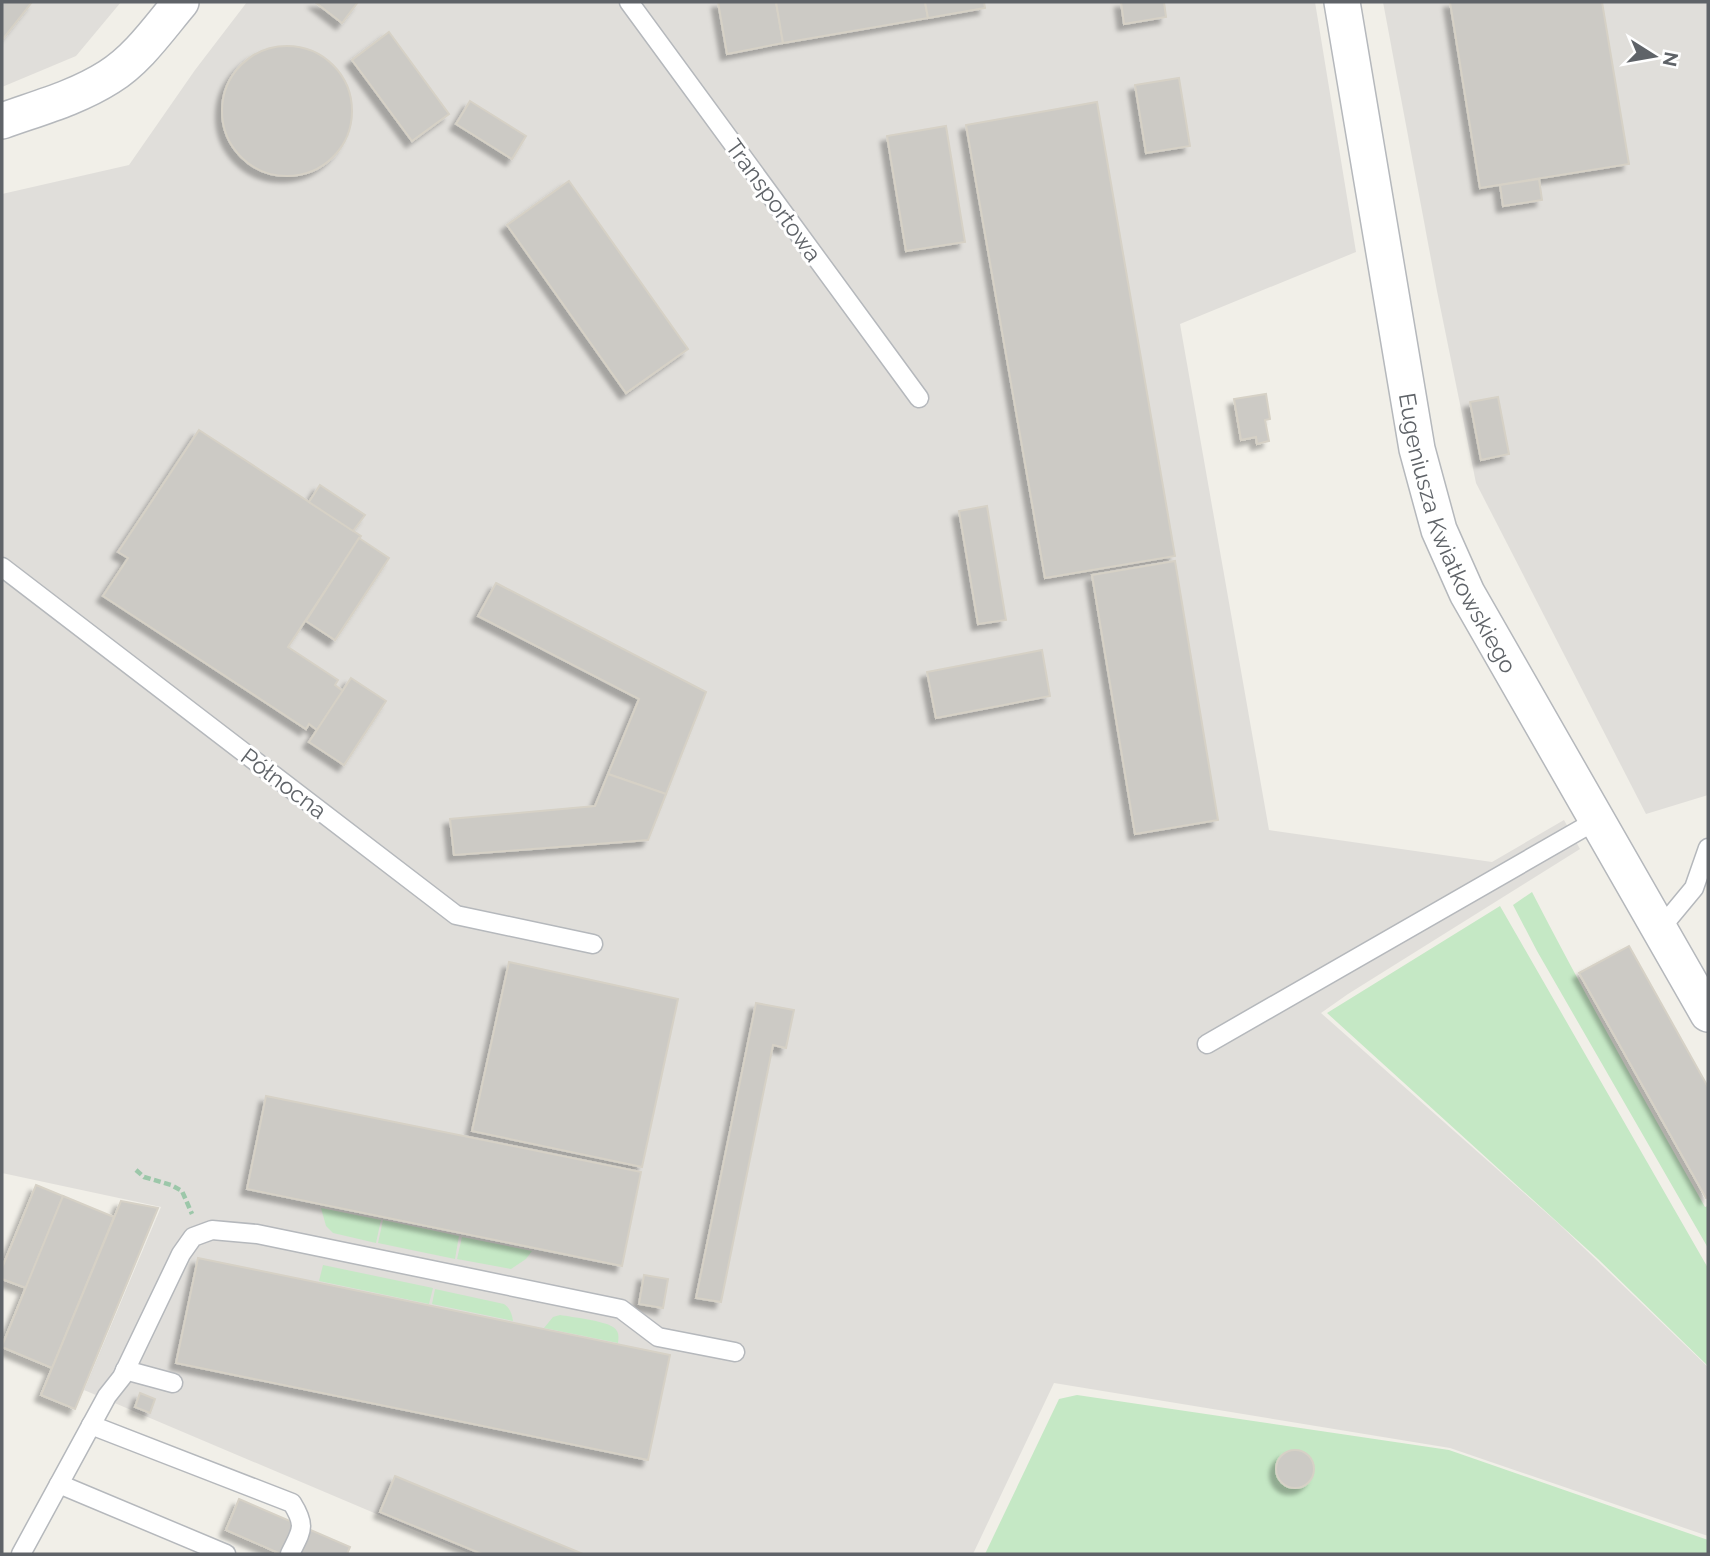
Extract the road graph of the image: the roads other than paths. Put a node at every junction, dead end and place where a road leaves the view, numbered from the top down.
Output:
1 (180, 2) edge
2 (629, 2) edge
3 (1342, 2) edge
4 (2, 121) edge
5 (919, 398) dead end
6 (2, 567) edge
7 (1597, 820) junction
8 (1708, 848) edge
9 (1660, 929) junction
10 (593, 944) dead end
11 (1708, 1014) edge
12 (1207, 1044) dead end
13 (735, 1352) dead end
14 (125, 1370) junction
15 (173, 1383) dead end
16 (91, 1425) junction
17 (59, 1484) junction
18 (21, 1554) edge
19 (226, 1554) edge
20 (290, 1554) edge

1 - 4 street
2 - 5 lane, Transportowa
3 - 7 street, Eugeniusza Kwiatkowskiego
6 - 10 lane, Północna
7 - 9 street, Eugeniusza Kwiatkowskiego
7 - 12 lane
8 - 9 lane
9 - 11 street, Eugeniusza Kwiatkowskiego
13 - 14 lane
14 - 15 lane
14 - 16 lane
16 - 17 lane
16 - 20 lane
17 - 18 lane
17 - 19 lane

